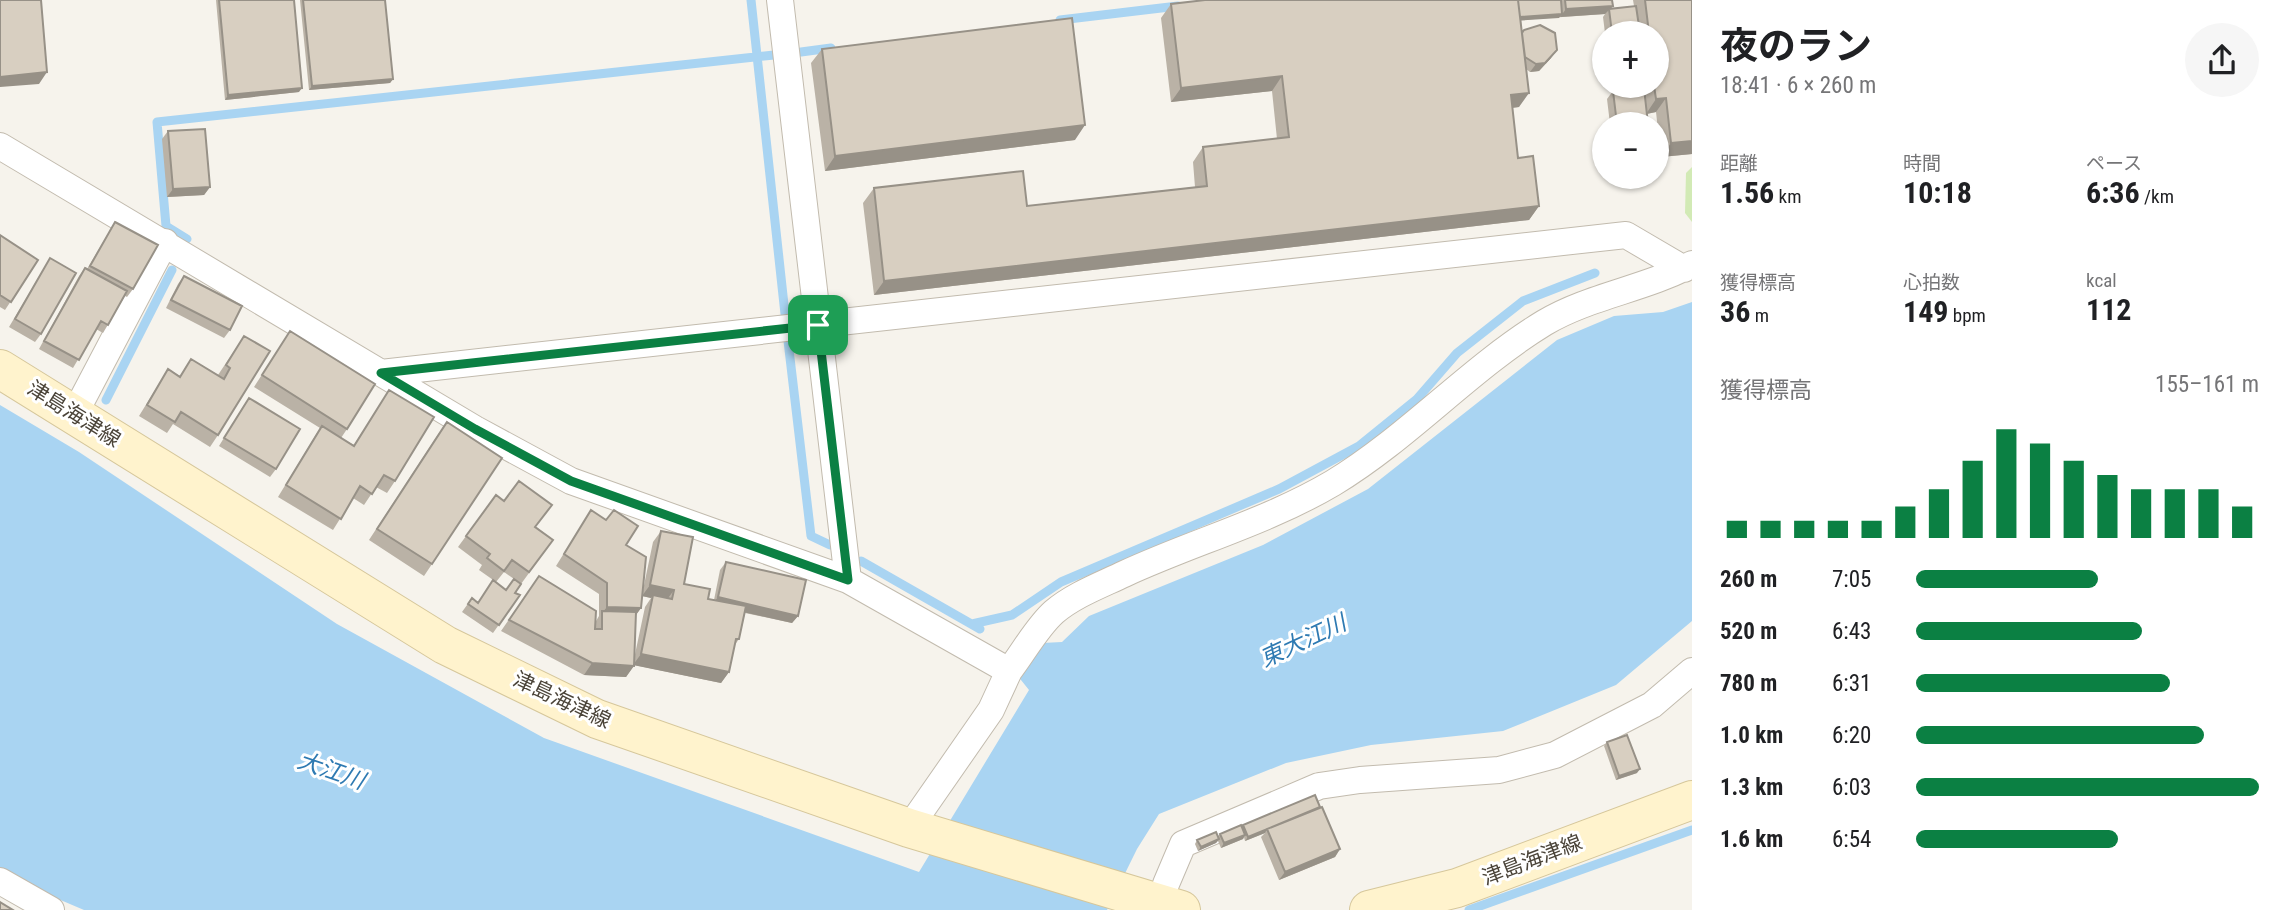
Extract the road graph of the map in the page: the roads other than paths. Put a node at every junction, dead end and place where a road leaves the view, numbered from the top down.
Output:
1 (780, 0) edge
2 (0, 146) edge
3 (165, 242) junction
4 (1688, 267) edge
5 (818, 325) junction
6 (0, 369) edge
7 (381, 373) junction
8 (74, 415) junction
9 (848, 580) junction
10 (1009, 671) junction
11 (1692, 671) edge
12 (1692, 800) edge
13 (918, 831) junction
14 (0, 881) edge
15 (1162, 898) edge
16 (51, 910) edge
17 (1369, 910) edge

1 - 5 street
2 - 3 street
3 - 7 street
3 - 8 street
4 - 5 street
4 - 10 street
5 - 7 street
5 - 9 street
6 - 8 main road, 津島海津線
7 - 9 street
8 - 13 main road, 津島海津線
9 - 10 street
10 - 13 street
11 - 15 street
12 - 17 main road, 津島海津線
13 - 15 main road, 津島海津線
14 - 16 street

